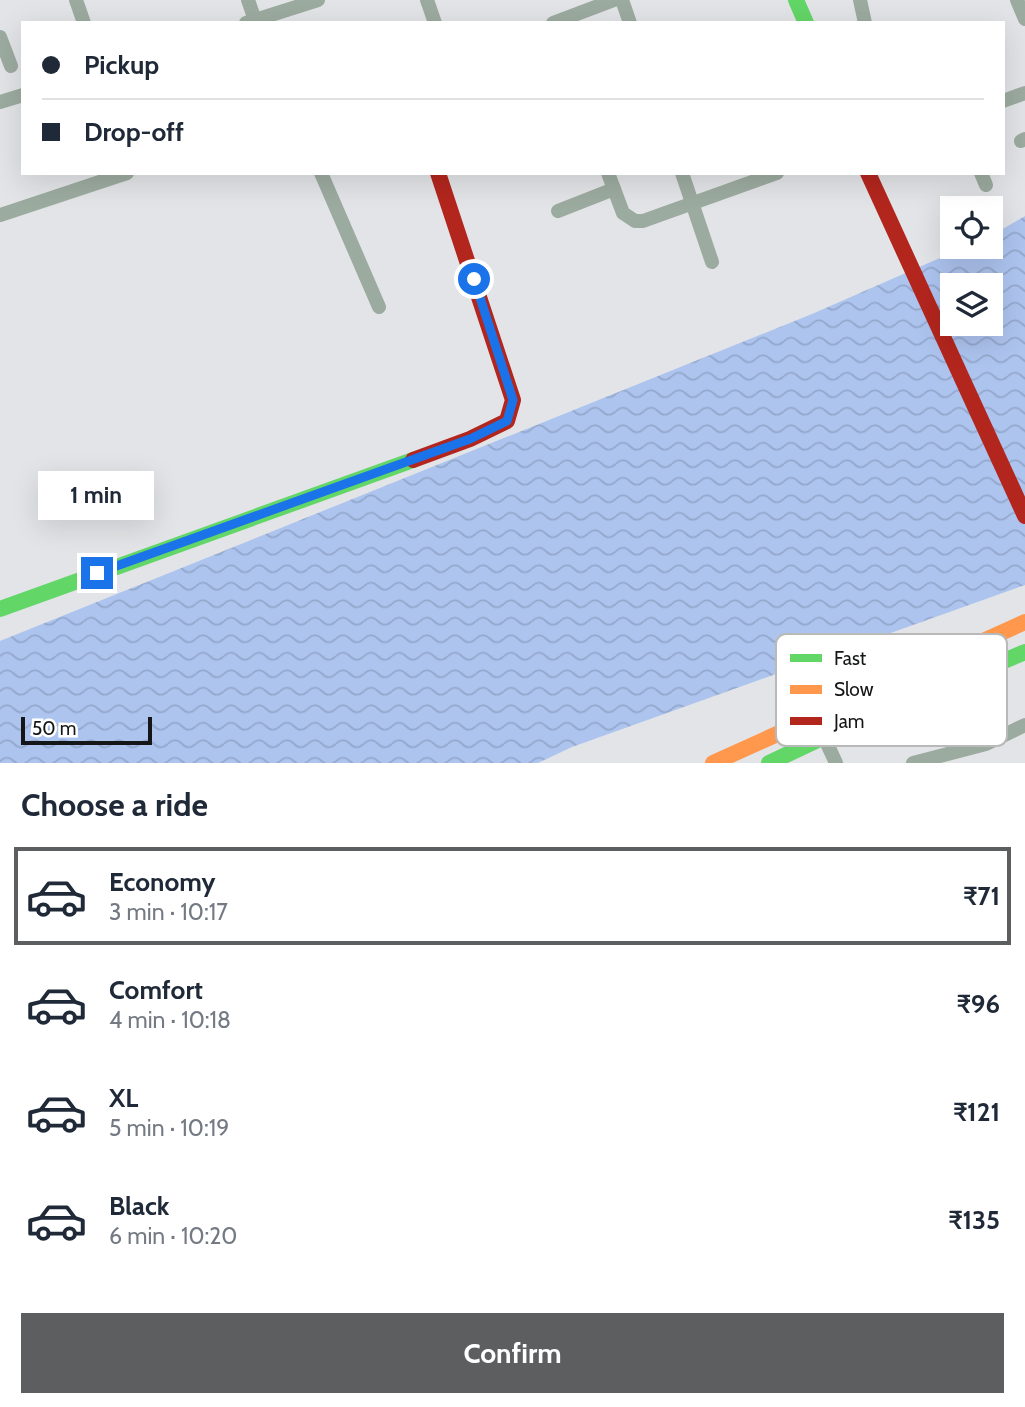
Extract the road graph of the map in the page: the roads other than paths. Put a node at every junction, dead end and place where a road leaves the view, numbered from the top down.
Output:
1 (76, 0) edge
2 (248, 0) edge
3 (318, 0) edge
4 (427, 0) edge
5 (622, 0) edge
6 (796, 0) edge
7 (860, 0) edge
8 (1017, 0) edge
9 (608, 1) edge
10 (1025, 18) edge
11 (83, 21) edge
12 (252, 21) edge
13 (255, 21) edge
14 (434, 21) edge
15 (558, 21) edge
16 (629, 21) edge
17 (805, 21) edge
18 (865, 21) edge
19 (0, 37) edge
20 (11, 66) dead end
21 (1025, 93) edge
22 (21, 95) edge
23 (1005, 100) edge
24 (0, 102) edge
25 (121, 175) edge
26 (322, 175) edge
27 (439, 175) edge
28 (609, 175) edge
29 (683, 175) edge
30 (771, 175) edge
31 (869, 175) edge
32 (614, 189) junction
33 (692, 203) junction
34 (558, 211) dead end
35 (0, 215) edge
36 (712, 262) dead end
37 (379, 307) dead end
38 (1025, 516) edge
39 (0, 609) edge
40 (1025, 622) edge
41 (998, 634) edge
42 (1025, 652) edge
43 (1007, 660) edge
44 (1025, 725) edge
45 (1007, 734) edge
46 (776, 735) edge
47 (805, 746) edge
48 (828, 746) edge
49 (978, 746) edge
50 (713, 763) edge
51 (769, 763) edge
52 (836, 763) edge
53 (914, 763) edge

1 - 11 street
2 - 12 street
3 - 13 street
4 - 14 street
5 - 16 street
6 - 17 street
7 - 18 street
8 - 10 street
9 - 15 street
19 - 20 street
21 - 23 street
22 - 24 street
25 - 35 street
26 - 37 street
27 - 39 street
28 - 32 street
29 - 33 street
30 - 33 street
31 - 38 street
32 - 33 street
32 - 34 street
33 - 36 street
40 - 41 street
42 - 43 street
44 - 45 street
46 - 50 street
47 - 51 street
48 - 52 street
49 - 53 street

